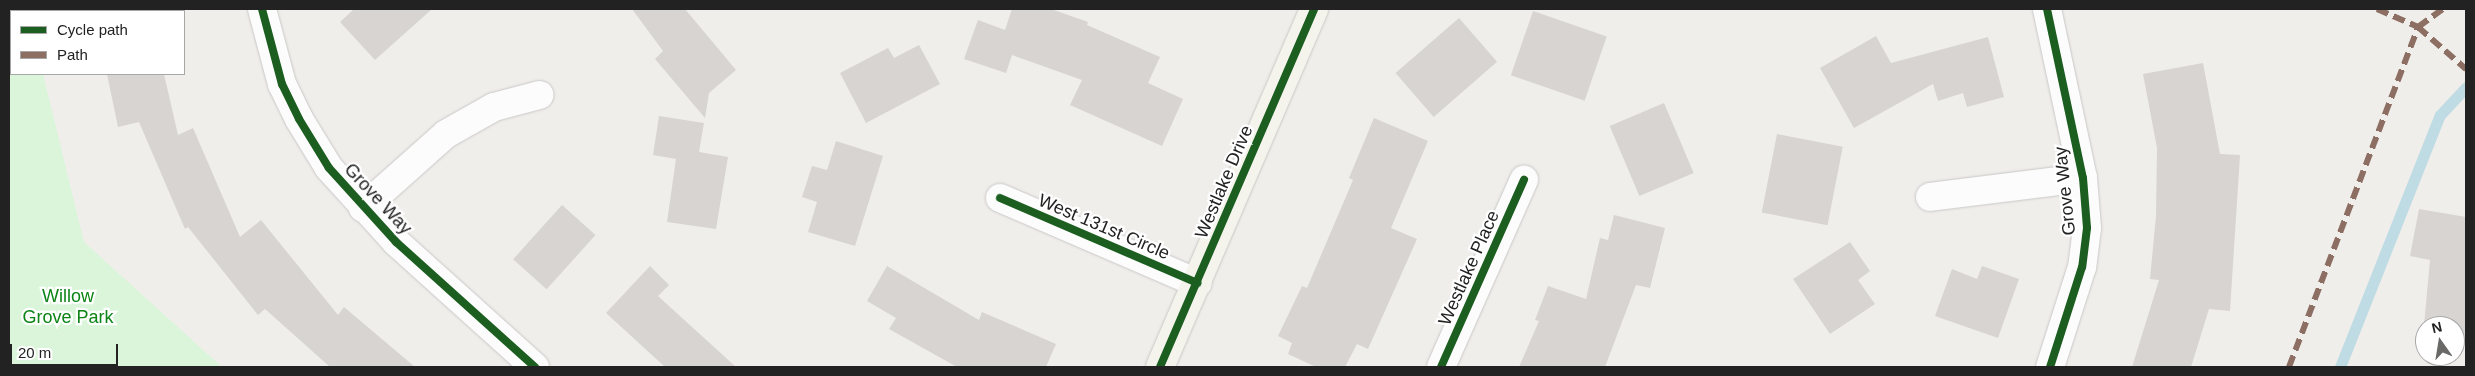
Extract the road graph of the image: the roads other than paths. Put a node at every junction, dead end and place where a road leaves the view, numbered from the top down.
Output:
1 (262, 9) edge
2 (1314, 9) edge
3 (2047, 9) edge
4 (539, 95) dead end
5 (2083, 178) junction
6 (1524, 180) dead end
7 (1930, 197) dead end
8 (1000, 198) dead end
9 (363, 208) junction
10 (1197, 283) junction
11 (535, 367) edge
12 (1160, 367) edge
13 (1441, 367) edge
14 (2050, 367) edge

1 - 9 street, Grove Way
2 - 10 street, Westlake Drive
3 - 5 street, Grove Way
4 - 9 street
5 - 7 street, Grove Way
5 - 14 street, Grove Way
6 - 13 street, Westlake Place
8 - 10 street, West 131st Circle
9 - 11 street, Grove Way
10 - 12 street, Westlake Drive

